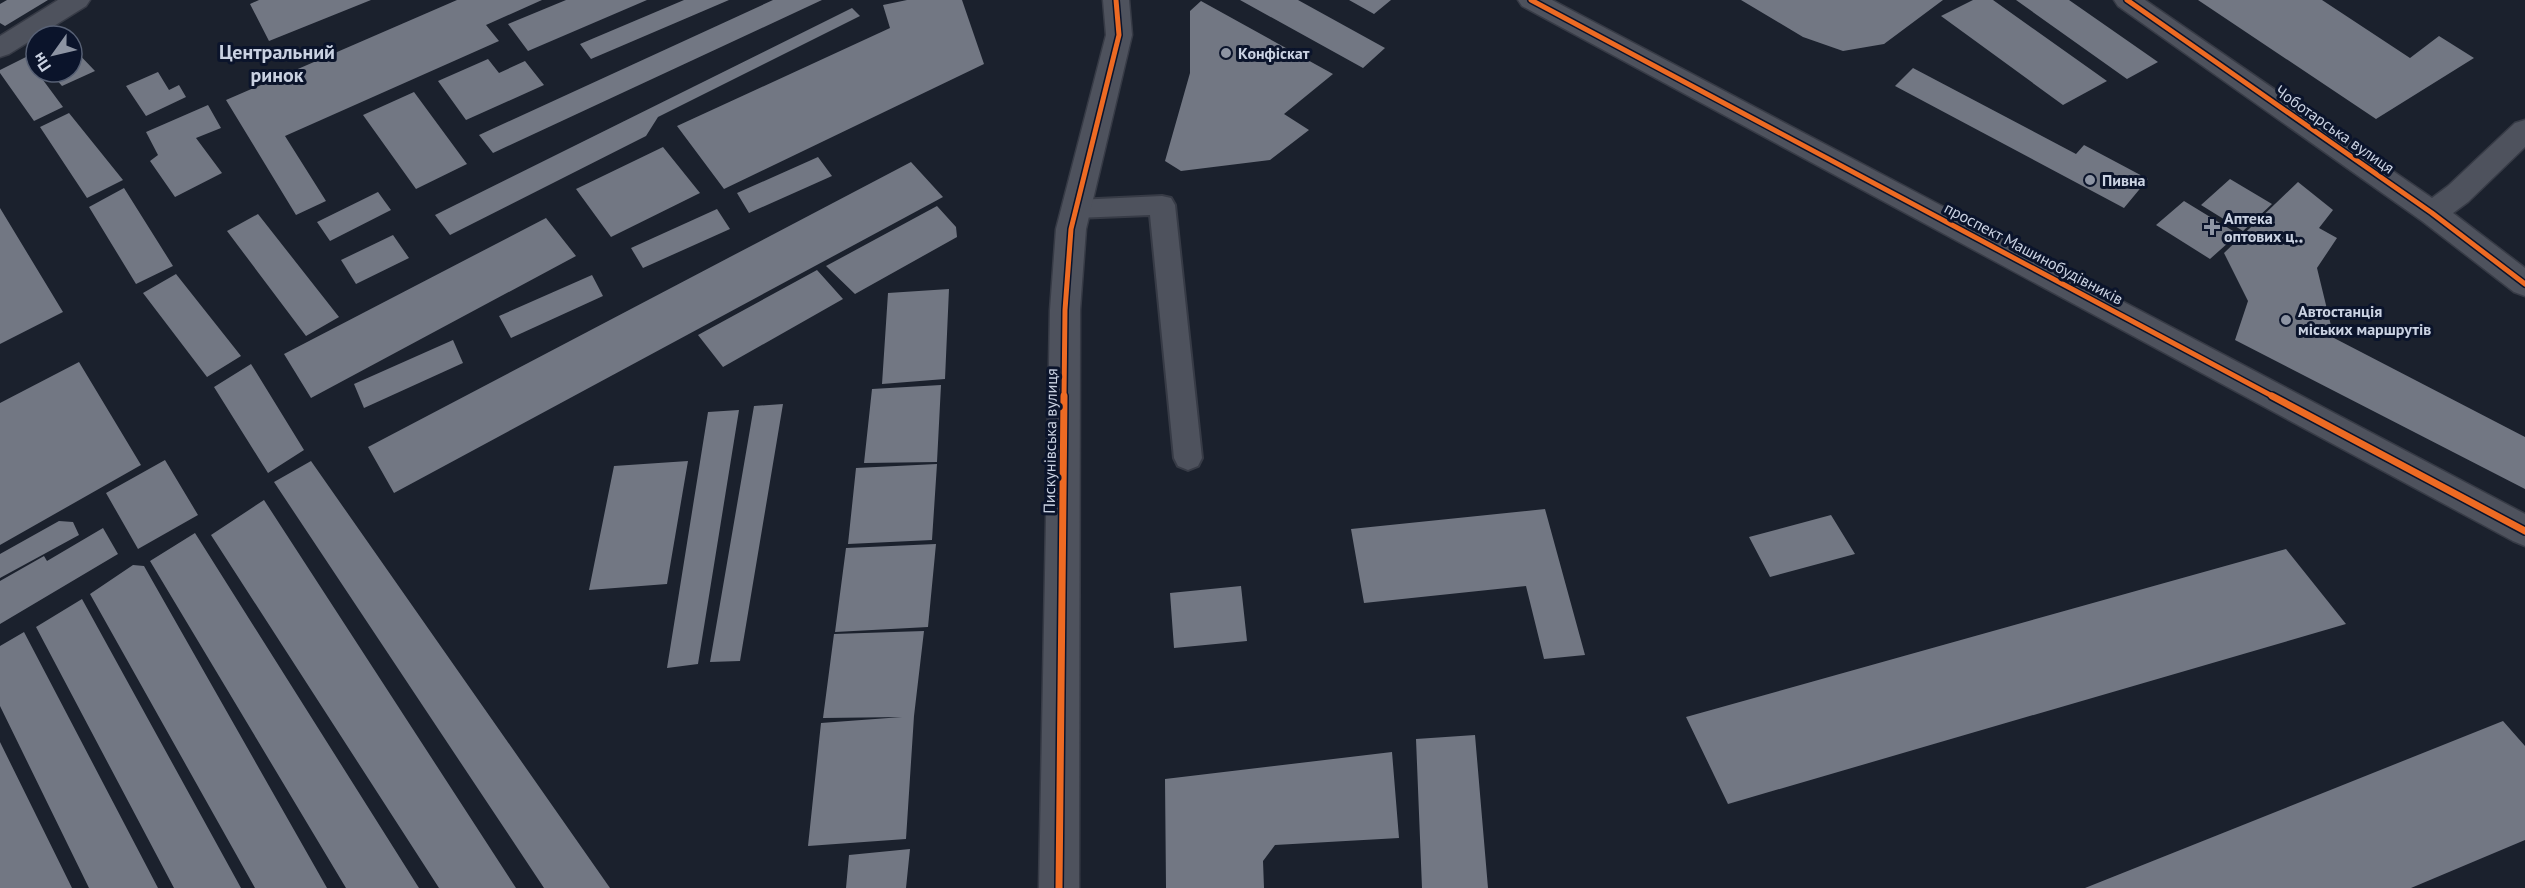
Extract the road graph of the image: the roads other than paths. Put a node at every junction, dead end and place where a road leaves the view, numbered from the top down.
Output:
1 (77, 0) edge
2 (1116, 0) edge
3 (1531, 0) edge
4 (2127, 0) edge
5 (0, 48) edge
6 (2525, 130) edge
7 (1076, 209) junction
8 (2432, 213) junction
9 (2525, 284) edge
10 (1188, 458) dead end
11 (2525, 531) edge
12 (1059, 888) edge

1 - 5 street
2 - 7 street, Пискунівська вулиця
3 - 11 street, проспект Машинобудівників
4 - 8 street, Чоботарська вулиця
6 - 8 street
7 - 10 lane
7 - 12 street, Пискунівська вулиця
8 - 9 street, Чоботарська вулиця

